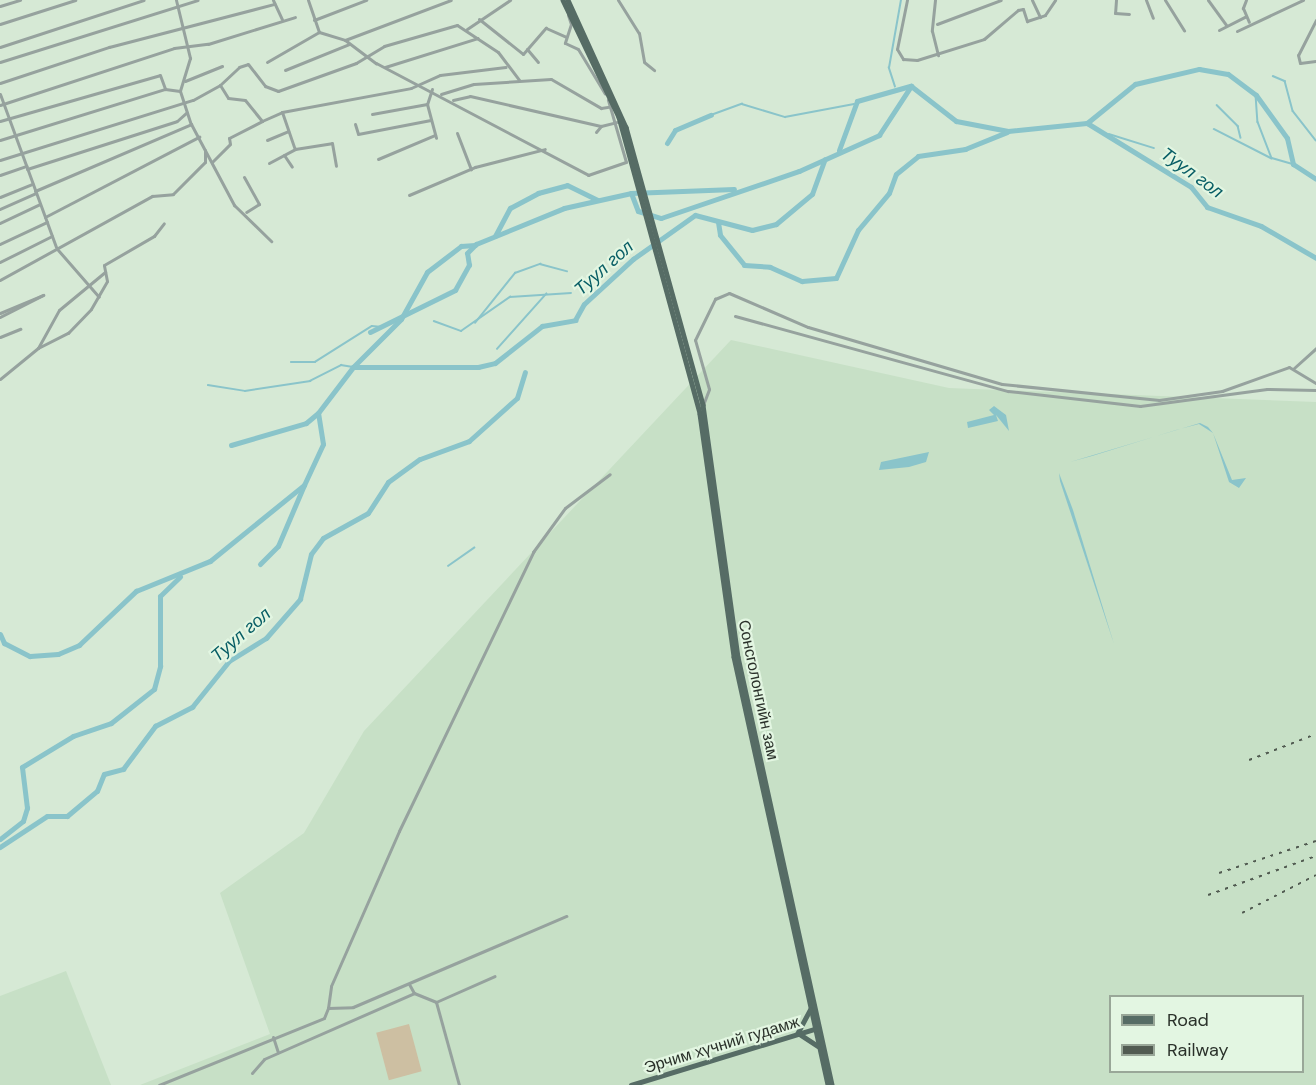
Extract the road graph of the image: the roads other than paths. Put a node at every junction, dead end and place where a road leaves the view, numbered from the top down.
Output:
1 (20, 0) edge
2 (75, 0) edge
3 (144, 0) edge
4 (176, 0) edge
5 (198, 0) edge
6 (308, 0) edge
7 (366, 0) edge
8 (452, 0) edge
9 (510, 0) edge
10 (907, 0) edge
11 (935, 0) edge
12 (1001, 0) edge
13 (1032, 0) edge
14 (1054, 0) edge
15 (1116, 0) edge
16 (1146, 0) edge
17 (1165, 0) edge
18 (1208, 0) edge
19 (1246, 0) edge
20 (1303, 0) edge
21 (622, 1) edge
22 (273, 2) edge
23 (564, 2) edge
24 (0, 6) edge
25 (177, 6) junction
26 (1129, 14) dead end
27 (1246, 16) junction
28 (296, 17) dead end
29 (1040, 17) junction
30 (1153, 18) dead end
31 (282, 19) junction
32 (479, 19) junction
33 (314, 20) junction
34 (1316, 20) edge
35 (1249, 22) junction
36 (0, 24) edge
37 (937, 24) junction
38 (1226, 25) junction
39 (181, 28) junction
40 (467, 29) junction
41 (1184, 30) dead end
42 (1219, 30) dead end
43 (1237, 31) dead end
44 (319, 32) junction
45 (566, 37) junction
46 (478, 38) junction
47 (345, 40) junction
48 (349, 44) junction
49 (0, 46) edge
50 (188, 49) junction
51 (527, 49) junction
52 (938, 56) junction
53 (365, 57) junction
54 (1316, 61) edge
55 (0, 62) edge
56 (267, 62) dead end
57 (538, 62) dead end
58 (222, 66) dead end
59 (385, 67) junction
60 (506, 67) junction
61 (599, 69) junction
62 (285, 70) dead end
63 (593, 70) junction
64 (654, 70) dead end
65 (519, 80) junction
66 (184, 82) junction
67 (0, 83) edge
68 (418, 84) junction
69 (220, 85) junction
70 (165, 89) junction
71 (432, 89) junction
72 (180, 91) junction
73 (0, 94) edge
74 (441, 94) junction
75 (452, 101) junction
76 (184, 103) junction
77 (427, 104) junction
78 (2, 105) edge
79 (613, 106) junction
80 (187, 112) junction
81 (282, 112) junction
82 (372, 114) dead end
83 (8, 118) junction
84 (431, 120) junction
85 (617, 120) junction
86 (0, 121) edge
87 (262, 121) junction
88 (191, 124) junction
89 (355, 124) dead end
90 (601, 126) junction
91 (288, 131) junction
92 (596, 132) dead end
93 (457, 133) dead end
94 (16, 135) junction
95 (199, 137) junction
96 (0, 140) edge
97 (267, 140) dead end
98 (205, 149) junction
99 (295, 149) junction
100 (545, 149) junction
101 (21, 153) junction
102 (284, 154) junction
103 (378, 159) dead end
104 (0, 160) edge
105 (212, 163) junction
106 (269, 163) dead end
107 (336, 166) dead end
108 (636, 166) junction
109 (292, 167) dead end
110 (27, 168) junction
111 (471, 169) junction
112 (0, 176) edge
113 (244, 177) dead end
114 (33, 184) junction
115 (35, 192) junction
116 (409, 195) dead end
117 (0, 197) edge
118 (40, 204) junction
119 (0, 209) edge
120 (245, 212) junction
121 (45, 217) junction
122 (47, 222) junction
123 (0, 223) edge
124 (164, 223) dead end
125 (52, 236) junction
126 (271, 241) dead end
127 (0, 244) edge
128 (57, 248) junction
129 (0, 262) edge
130 (105, 272) junction
131 (0, 280) edge
132 (83, 285) junction
133 (99, 297) junction
134 (671, 298) junction
135 (0, 315) edge
136 (735, 316) dead end
137 (20, 329) dead end
138 (0, 337) edge
139 (38, 348) junction
140 (1316, 348) edge
141 (1294, 368) junction
142 (0, 379) edge
143 (1316, 383) edge
144 (1316, 390) edge
145 (703, 405) junction
146 (610, 474) dead end
147 (566, 916) dead end
148 (495, 976) dead end
149 (409, 984) junction
150 (414, 993) junction
151 (436, 1002) junction
152 (810, 1007) junction
153 (328, 1008) junction
154 (817, 1028) junction
155 (795, 1035) junction
156 (273, 1037) junction
157 (819, 1048) junction
158 (278, 1052) junction
159 (252, 1073) dead end
160 (159, 1085) edge
161 (459, 1085) edge
162 (631, 1085) edge
163 (830, 1085) edge

1 - 24 street
2 - 36 street
3 - 49 street
4 - 25 street
5 - 25 street
6 - 33 street
7 - 33 street
8 - 47 street
9 - 32 street
10 - 52 street
11 - 37 street
12 - 37 street
13 - 29 street
14 - 29 street
15 - 26 street
16 - 30 street
17 - 41 street
18 - 38 street
19 - 27 street
20 - 35 street
21 - 64 street
22 - 31 street
22 - 39 street
23 - 45 street
23 - 61 main road
23 - 108 main road
25 - 39 street
25 - 55 street
27 - 35 street
27 - 38 street
28 - 31 street
29 - 52 street
31 - 50 street
32 - 40 street
32 - 51 street
33 - 44 street
34 - 54 street
35 - 43 street
37 - 52 street
38 - 42 street
39 - 50 street
39 - 67 street
40 - 46 street
40 - 53 street
44 - 47 street
44 - 56 street
45 - 51 street
45 - 63 street
46 - 59 street
46 - 60 street
47 - 48 street
48 - 53 street
48 - 62 street
50 - 66 street
50 - 78 street
51 - 57 street
53 - 59 street
53 - 69 street
58 - 66 street
59 - 68 street
60 - 65 street
60 - 68 street
61 - 63 street
61 - 79 main road
63 - 79 street
65 - 74 street
65 - 79 street
66 - 72 street
68 - 71 street
68 - 81 street
69 - 76 street
69 - 87 street
70 - 72 street
70 - 83 street
70 - 94 street
71 - 74 street
71 - 77 street
72 - 76 street
73 - 78 street
74 - 75 street
75 - 90 street
75 - 100 street
76 - 80 street
76 - 101 street
77 - 82 street
77 - 84 street
78 - 83 street
79 - 85 main road
80 - 88 street
80 - 110 street
81 - 87 street
81 - 91 street
83 - 86 street
83 - 94 street
84 - 89 street
84 - 103 street
85 - 90 street
85 - 100 street
85 - 108 main road
87 - 105 street
88 - 95 street
88 - 115 street
90 - 92 street
91 - 97 street
91 - 99 street
93 - 111 street
94 - 96 street
94 - 101 street
95 - 98 street
95 - 121 street
98 - 105 street
98 - 128 street
99 - 102 street
99 - 107 street
100 - 111 street
101 - 104 street
101 - 110 street
102 - 106 street
102 - 109 street
105 - 120 street
108 - 134 main road
110 - 112 street
110 - 114 street
111 - 116 street
113 - 120 street
114 - 115 street
114 - 117 street
115 - 118 street
115 - 119 street
118 - 121 street
118 - 123 street
120 - 126 street
121 - 122 street
122 - 125 street
122 - 127 street
124 - 130 street
125 - 128 street
125 - 129 street
128 - 131 street
128 - 132 street
130 - 132 street
130 - 133 street
132 - 133 street
132 - 139 street
133 - 139 street
134 - 145 main road, Сонсголонгийн зам
134 - 152 main road, Сонсголонгийн зам
135 - 135 street
136 - 144 street
137 - 138 street
139 - 142 street
140 - 141 street
141 - 143 street
141 - 145 street
145 - 154 main road, Сонсголонгийн зам
146 - 153 street
147 - 149 street
148 - 151 street
149 - 150 street
149 - 153 street
150 - 151 street
150 - 158 street
151 - 161 street
152 - 154 main road, Сонсголонгийн зам
152 - 155 main road
153 - 156 street
154 - 155 main road, Эрчим хүчний гудамж
154 - 157 main road, Сонсголонгийн зам
154 - 163 main road, Сонсголонгийн зам
155 - 157 main road
155 - 162 main road, Эрчим хүчний гудамж
156 - 158 street
156 - 160 street
157 - 163 main road, Сонсголонгийн зам
158 - 159 street

